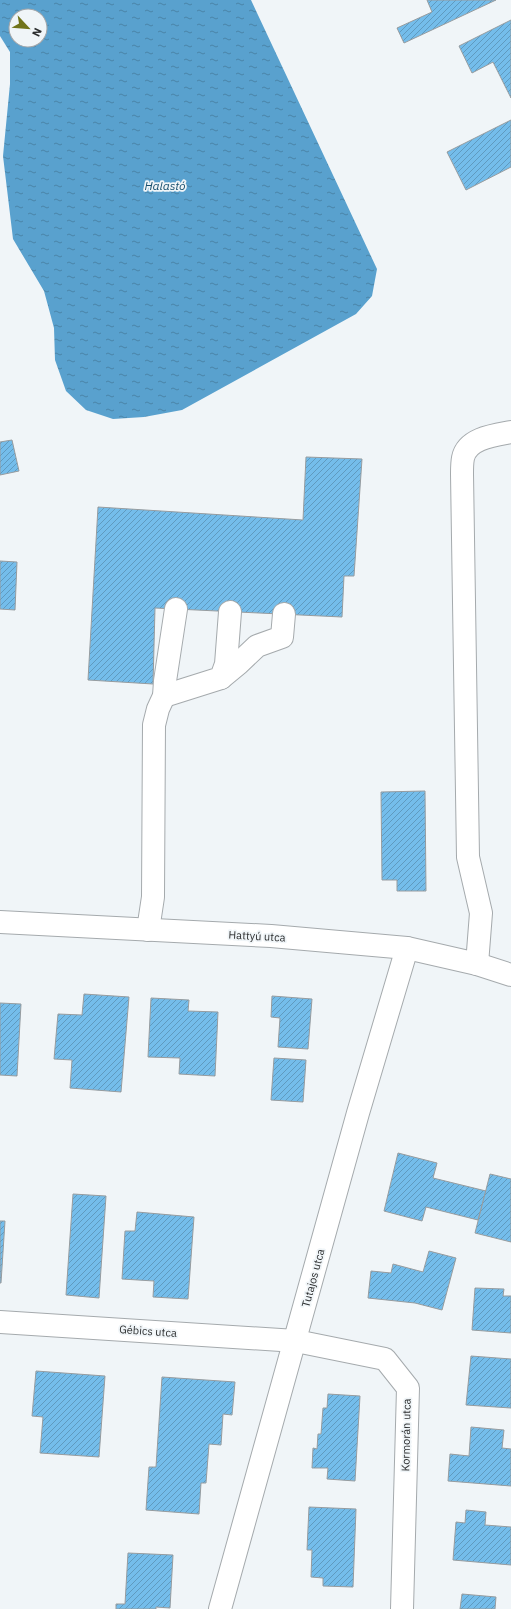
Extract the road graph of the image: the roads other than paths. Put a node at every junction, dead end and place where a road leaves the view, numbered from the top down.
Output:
1 (511, 432) edge
2 (176, 609) dead end
3 (230, 612) dead end
4 (284, 614) dead end
5 (220, 678) junction
6 (164, 696) junction
7 (0, 922) edge
8 (148, 930) junction
9 (407, 948) junction
10 (477, 964) junction
11 (511, 975) edge
12 (0, 1322) edge
13 (296, 1341) junction
14 (220, 1609) edge
15 (402, 1609) edge

1 - 10 street
2 - 6 street
3 - 5 street
4 - 5 street
5 - 6 street
6 - 8 street
7 - 8 street, Hattyú utca
8 - 9 street, Hattyú utca
9 - 10 street, Hattyú utca
9 - 13 street, Tutajos utca
10 - 11 street, Hattyú utca
12 - 13 street, Gébics utca
13 - 14 street, Tutajos utca
13 - 15 street, Kormorán utca

